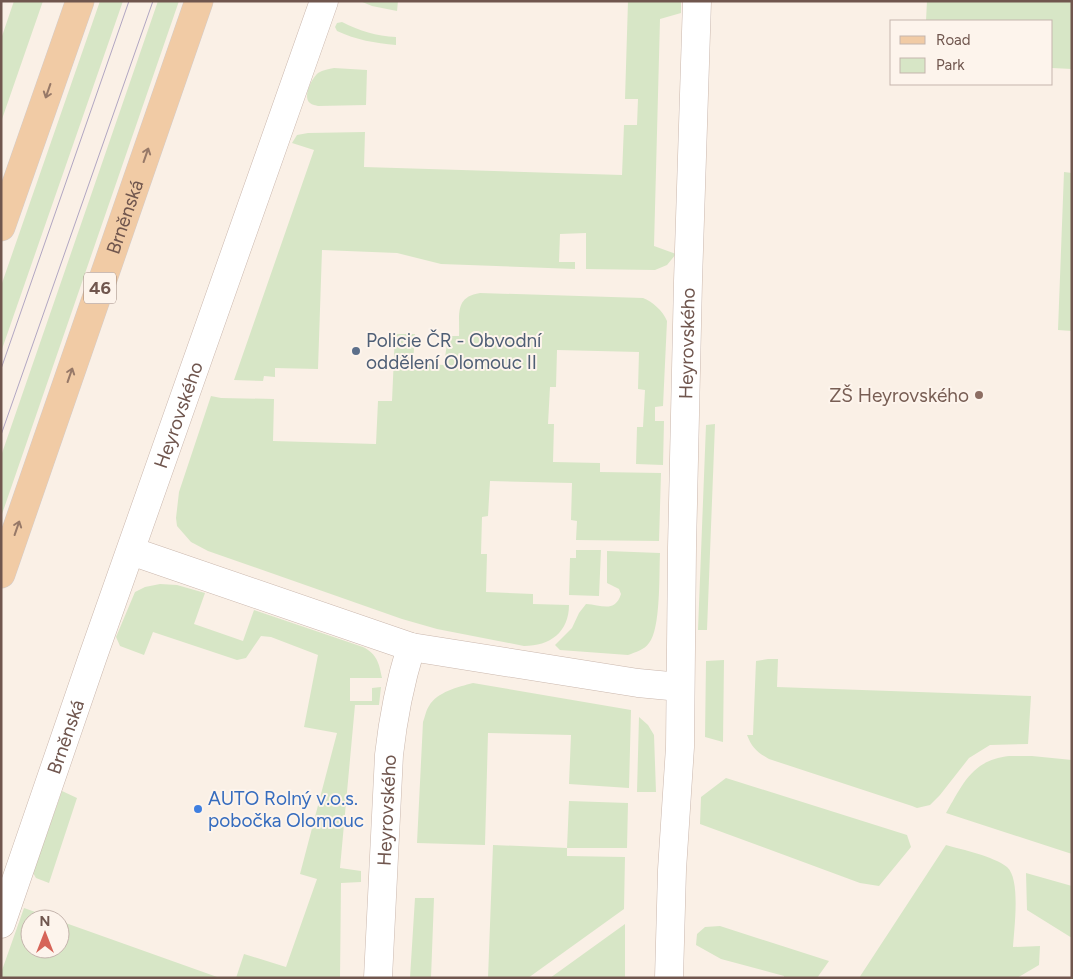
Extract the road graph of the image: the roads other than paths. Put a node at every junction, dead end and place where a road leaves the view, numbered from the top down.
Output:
1 (80, 1) edge
2 (199, 1) edge
3 (324, 1) edge
4 (697, 1) edge
5 (1, 227) edge
6 (131, 551) junction
7 (1, 574) edge
8 (411, 647) junction
9 (680, 687) junction
10 (1, 924) edge
11 (378, 978) edge
12 (669, 978) edge

1 -> 5 main road
7 -> 2 main road, Brněnská / 46
3 - 6 street, Heyrovského
4 - 9 street, Heyrovského
6 - 8 street
6 - 10 street, Brněnská
8 - 9 street
8 - 11 street, Heyrovského
9 - 12 street, Heyrovského

